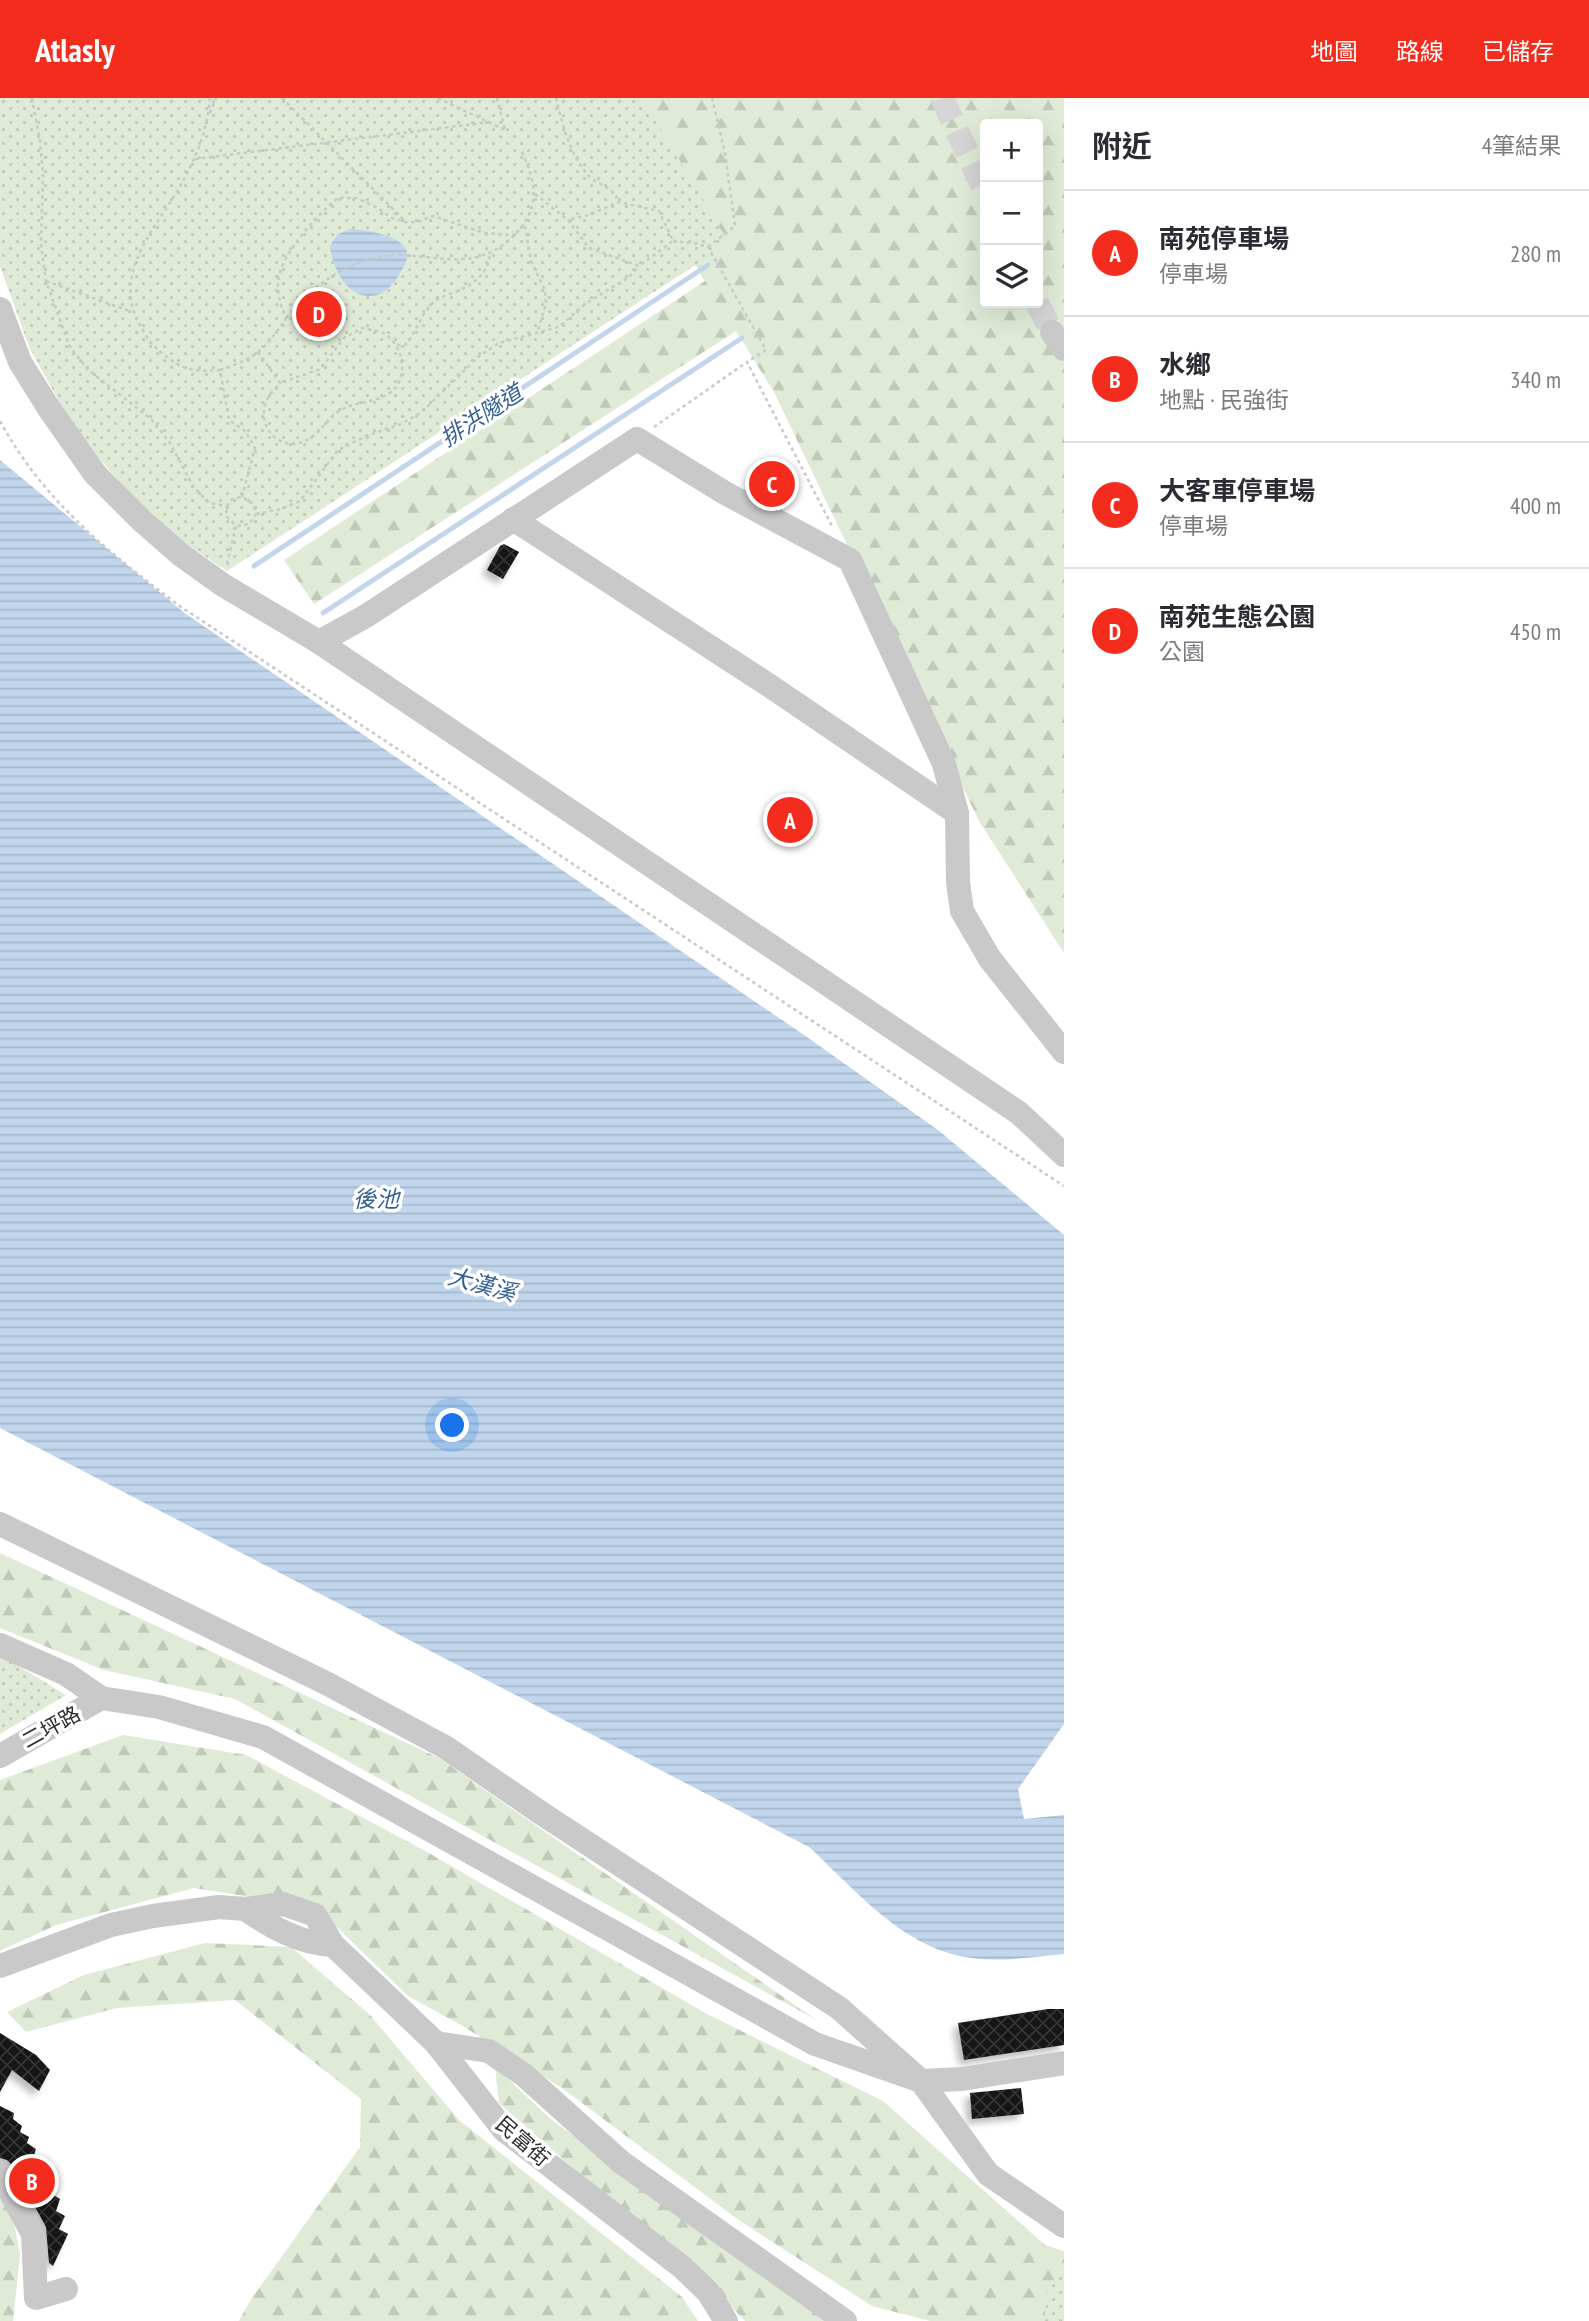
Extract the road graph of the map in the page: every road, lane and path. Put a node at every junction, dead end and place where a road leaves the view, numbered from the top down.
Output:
1 (32, 98) edge
2 (210, 98) edge
3 (216, 98) edge
4 (282, 98) edge
5 (438, 98) edge
6 (497, 98) edge
7 (556, 98) edge
8 (712, 98) edge
9 (209, 116) junction
10 (490, 122) junction
11 (327, 144) junction
12 (522, 150) dead end
13 (194, 159) junction
14 (534, 194) junction
15 (620, 202) junction
16 (568, 220) junction
17 (406, 222) junction
18 (524, 225) junction
19 (514, 235) junction
20 (673, 241) junction
21 (708, 247) junction
22 (490, 253) junction
23 (639, 266) junction
24 (46, 281) junction
25 (0, 309) edge
26 (133, 312) junction
27 (286, 318) junction
28 (537, 333) junction
29 (397, 345) junction
30 (258, 352) junction
31 (747, 362) junction
32 (220, 370) junction
33 (280, 383) junction
34 (0, 421) edge
35 (637, 439) junction
36 (242, 497) junction
37 (227, 506) junction
38 (256, 514) junction
39 (513, 519) junction
40 (236, 526) junction
41 (850, 560) junction
42 (223, 584) junction
43 (318, 642) junction
44 (957, 813) junction
45 (1064, 1052) edge
46 (1064, 1154) edge
47 (1064, 1186) edge
48 (0, 1524) edge
49 (0, 1644) edge
50 (101, 1698) junction
51 (0, 1756) edge
52 (0, 1966) edge
53 (436, 2043) junction
54 (1064, 2063) edge
55 (921, 2081) junction
56 (0, 2173) edge
57 (1064, 2226) edge
58 (66, 2290) dead end
59 (726, 2321) edge
60 (845, 2321) edge

1 - 24 path
2 - 9 path
3 - 9 path
4 - 11 path
5 - 10 path
6 - 10 path
7 - 15 path
8 - 21 path
9 - 13 path
10 - 11 path
11 - 13 path
11 - 17 path
12 - 14 path
13 - 26 path
14 - 16 path
14 - 18 path
15 - 16 path
15 - 20 path
16 - 23 path
17 - 19 path
17 - 27 path
18 - 19 path
18 - 28 path
19 - 22 path
20 - 21 path
20 - 23 path
21 - 31 path
22 - 27 path
22 - 29 path
23 - 28 path
24 - 26 path
24 - 37 path
25 - 42 street
26 - 32 path
27 - 30 path
28 - 38 path
29 - 33 path
29 - 33 path
30 - 32 path
30 - 33 path
31 - 35 path
31 - 41 path
32 - 36 path
34 - 47 path
35 - 39 street
35 - 41 street
36 - 37 path
36 - 38 path
37 - 40 path
38 - 40 path
39 - 43 street
39 - 44 street
40 - 42 path
41 - 44 street
42 - 43 street
43 - 46 street
44 - 45 street
48 - 55 street
49 - 50 street
50 - 51 street, 二坪路
50 - 55 street
52 - 53 street, 民富街
53 - 59 street, 民富街
53 - 60 street
54 - 55 street
55 - 57 street
56 - 58 street

